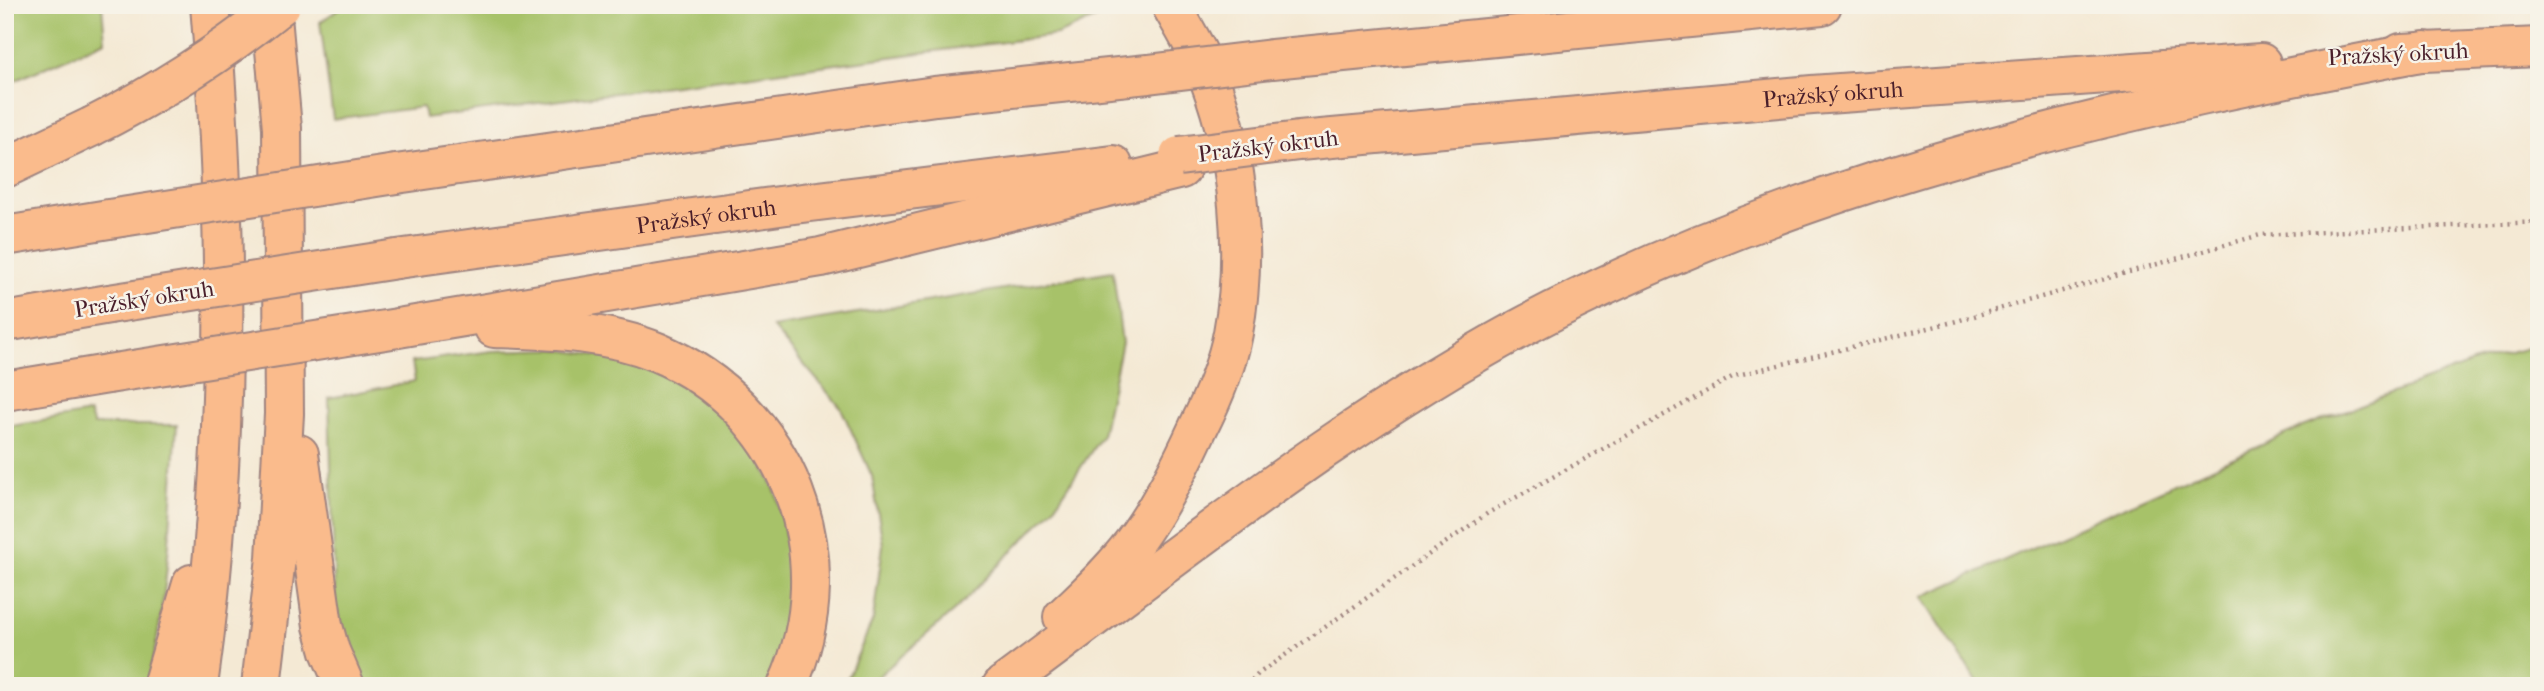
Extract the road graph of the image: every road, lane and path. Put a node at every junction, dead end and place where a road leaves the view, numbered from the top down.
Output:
1 (210, 5) edge
2 (271, 5) edge
3 (281, 5) edge
4 (1171, 5) edge
5 (1822, 5) edge
6 (2539, 47) edge
7 (2426, 51) junction
8 (1180, 163) junction
9 (5, 167) edge
10 (2539, 222) edge
11 (5, 236) edge
12 (5, 322) edge
13 (398, 328) junction
14 (283, 334) junction
15 (8, 391) edge
16 (219, 495) junction
17 (162, 686) edge
18 (198, 686) edge
19 (261, 686) edge
20 (345, 686) edge
21 (787, 686) edge
22 (990, 686) edge
23 (1002, 686) edge
24 (1247, 686) edge

1 - 16 highway
2 - 14 highway
3 - 9 highway, bridge
4 - 22 highway
5 - 11 highway, bridge
6 - 7 highway, Pražský okruh
7 - 8 highway, Pražský okruh, bridge
7 - 23 highway
8 - 12 highway, Pražský okruh, bridge
8 - 13 highway
10 - 24 path
13 - 15 highway, bridge
13 - 21 highway
14 - 19 highway
14 - 20 highway
16 - 17 highway
16 - 18 highway

